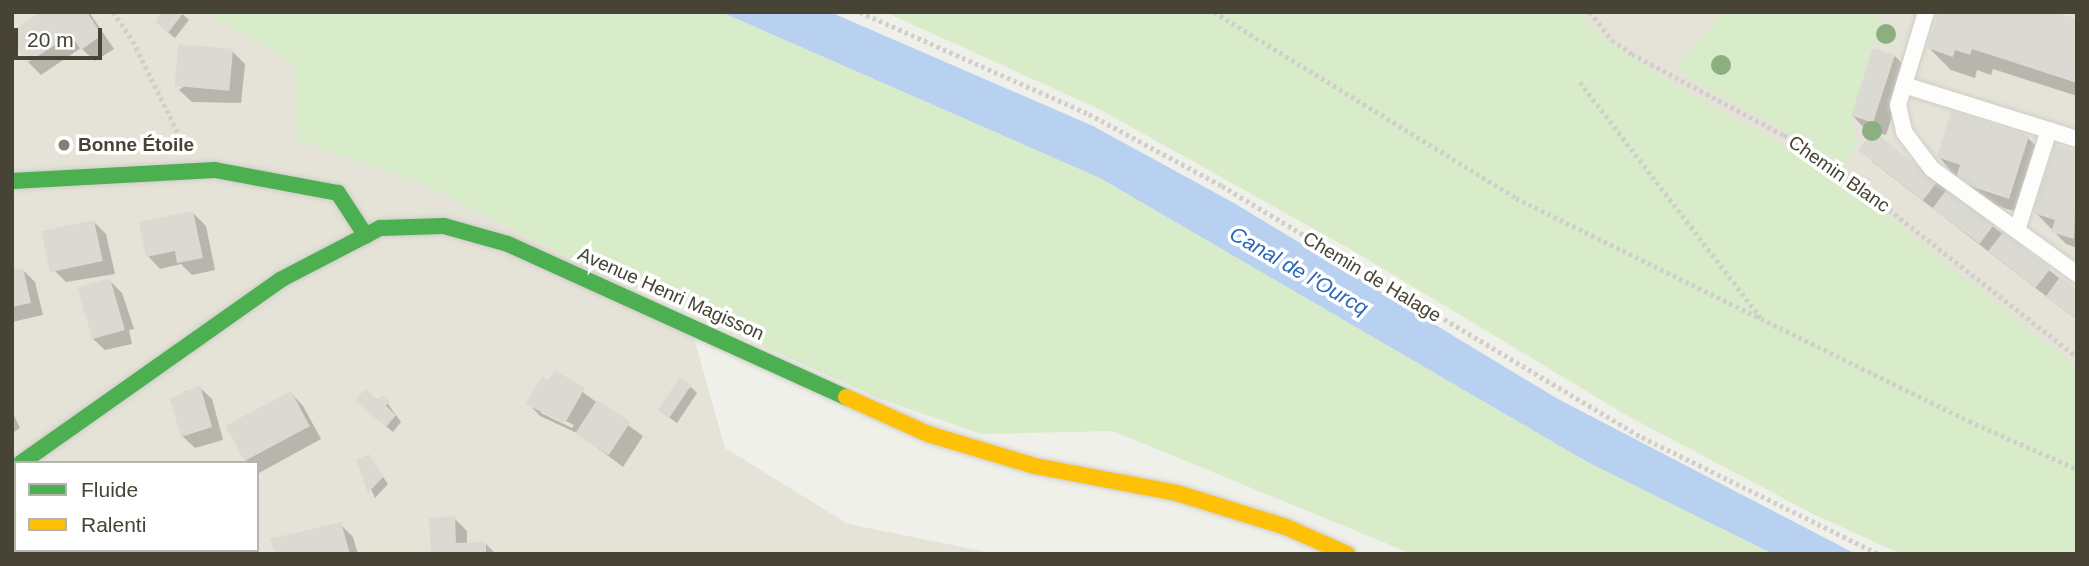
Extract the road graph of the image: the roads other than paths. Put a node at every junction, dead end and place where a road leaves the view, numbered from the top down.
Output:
1 (1926, 12) edge
2 (1904, 85) junction
3 (2049, 130) junction
4 (2077, 139) edge
5 (12, 181) edge
6 (2017, 230) junction
7 (366, 236) junction
8 (2077, 274) edge
9 (24, 461) edge
10 (1347, 554) edge

1 - 2 lane
2 - 3 lane
2 - 6 lane
3 - 4 lane
3 - 6 lane
5 - 7 main road
6 - 8 lane
7 - 9 main road, Avenue Henri Magisson
7 - 10 main road, Avenue Henri Magisson

